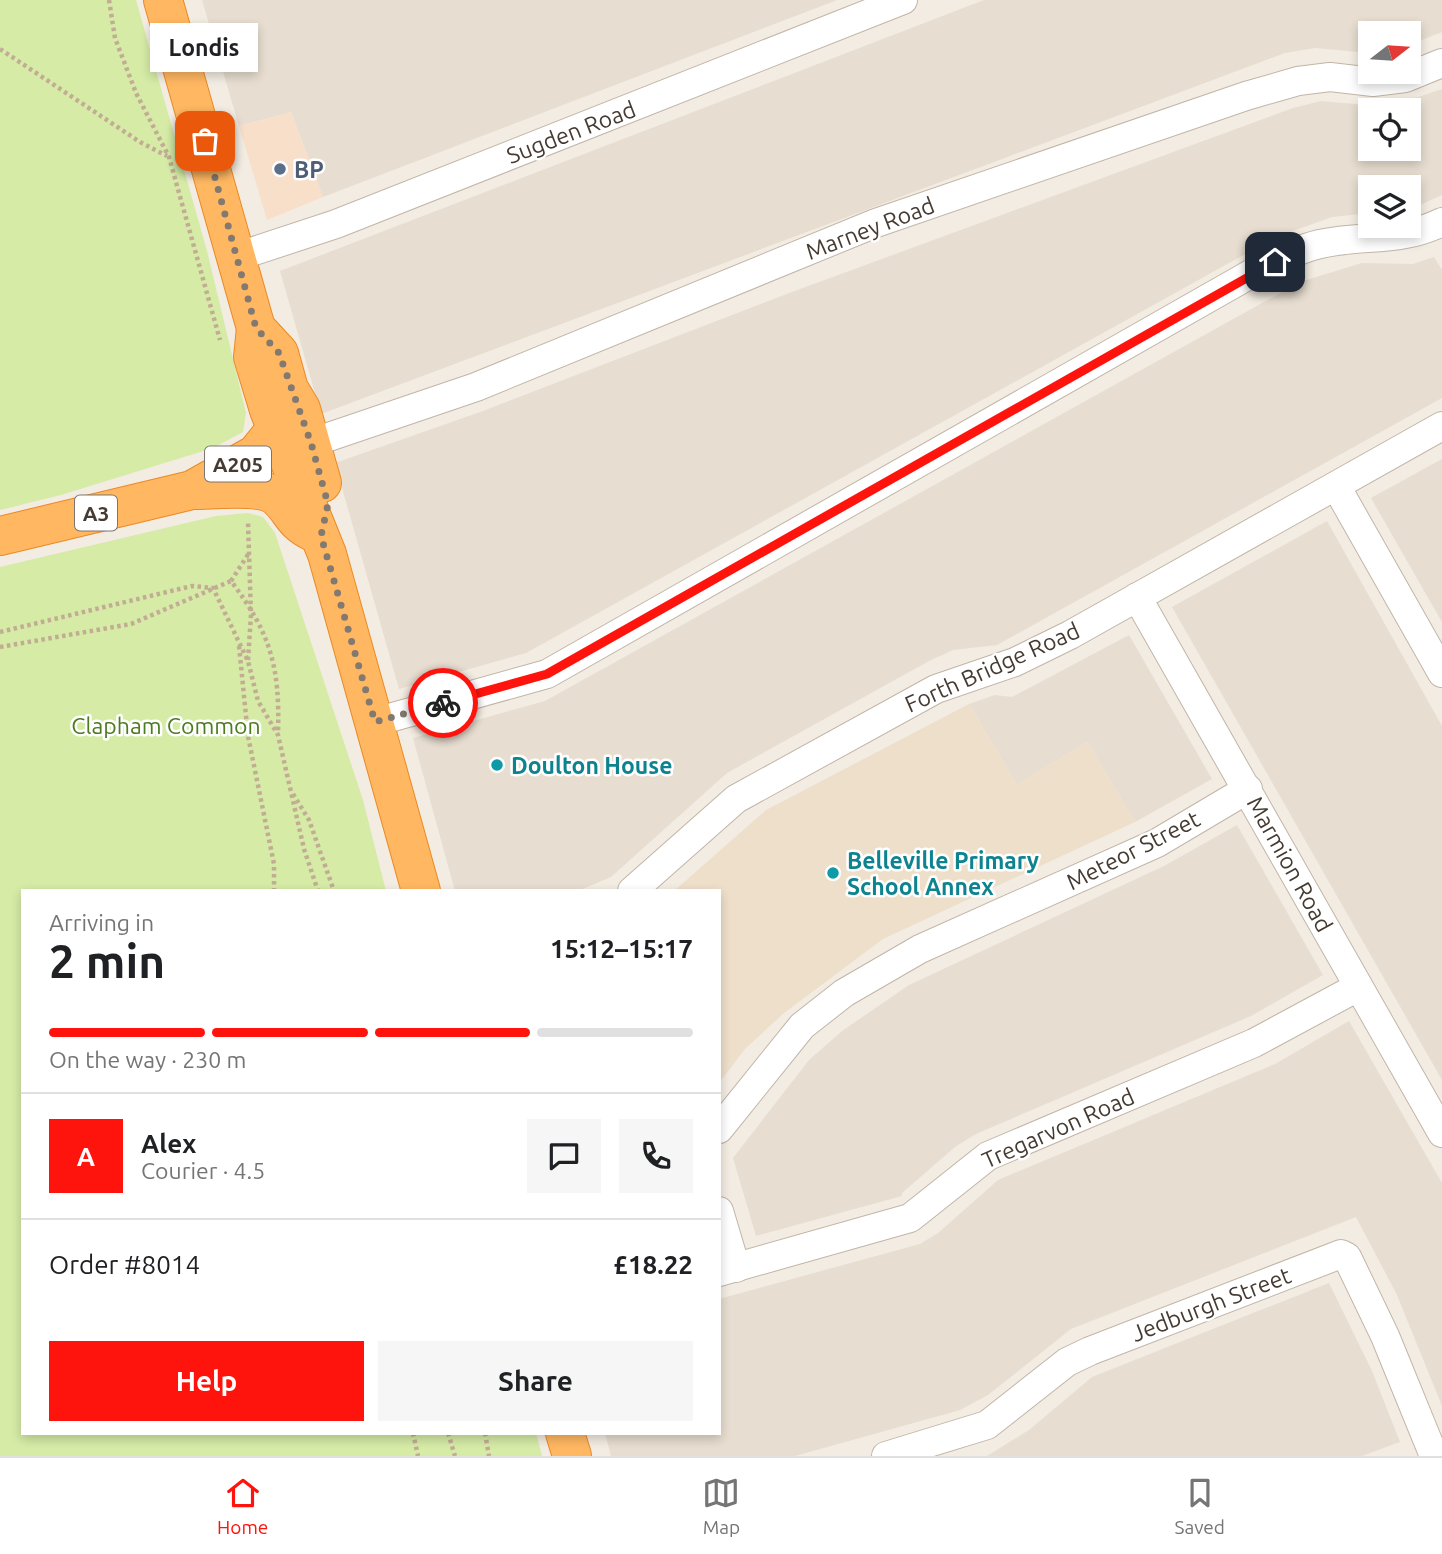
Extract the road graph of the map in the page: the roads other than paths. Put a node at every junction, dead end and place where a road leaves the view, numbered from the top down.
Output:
1 (163, 0) edge
2 (903, 0) edge
3 (1442, 63) edge
4 (1442, 222) edge
5 (236, 257) junction
6 (256, 328) junction
7 (289, 389) junction
8 (1442, 426) edge
9 (276, 429) junction
10 (311, 443) junction
11 (1336, 486) junction
12 (192, 490) junction
13 (0, 536) edge
14 (321, 536) junction
15 (1137, 597) junction
16 (1442, 673) edge
17 (375, 722) junction
18 (1248, 789) junction
19 (420, 889) edge
20 (634, 889) edge
21 (1358, 987) junction
22 (721, 1127) edge
23 (1442, 1133) edge
24 (721, 1224) edge
25 (728, 1270) edge
26 (566, 1435) edge
27 (1442, 1453) edge
28 (572, 1456) edge
29 (886, 1456) edge
30 (1433, 1456) edge

1 - 5 highway
2 - 5 street, Sugden Road
3 - 10 street, Marney Road
4 - 17 street
5 - 6 highway
6 - 7 highway
6 - 9 highway
7 - 9 highway, A205
7 - 10 highway
8 - 11 street, Forth Bridge Road
9 - 12 highway, A205
9 - 14 highway
10 - 14 highway
11 - 15 street, Forth Bridge Road
11 - 16 street
12 - 13 highway, A3
12 - 14 highway, A3
14 - 17 highway
15 - 18 street, Marmion Road
15 - 20 street, Forth Bridge Road
17 - 19 highway
18 - 21 street, Marmion Road
18 - 22 street, Meteor Street
21 - 23 street, Marmion Road
21 - 25 street, Tregarvon Road
24 - 25 street
26 - 28 highway
27 - 30 street
29 - 30 street, Jedburgh Street

